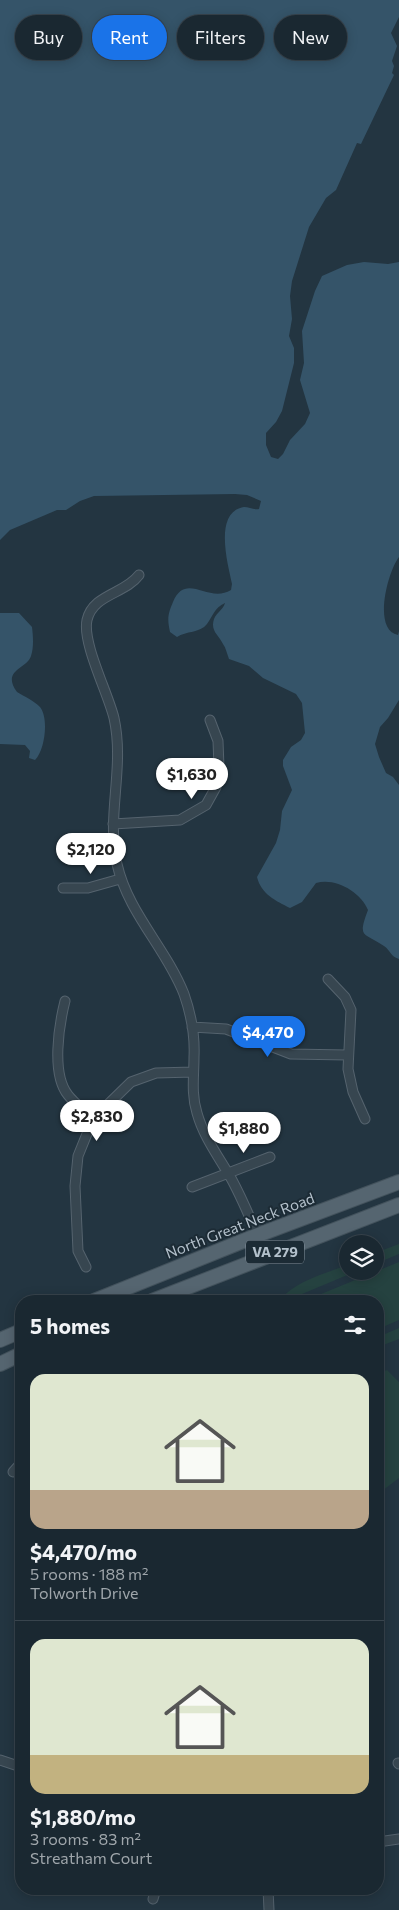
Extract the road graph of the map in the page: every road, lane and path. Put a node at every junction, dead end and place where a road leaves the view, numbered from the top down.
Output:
1 (139, 575) dead end
2 (210, 720) dead end
3 (113, 824) junction
4 (120, 879) junction
5 (63, 888) dead end
6 (328, 978) dead end
7 (65, 1001) dead end
8 (192, 1027) junction
9 (347, 1055) junction
10 (193, 1072) junction
11 (93, 1119) junction
12 (365, 1120) dead end
13 (270, 1157) dead end
14 (228, 1173) junction
15 (399, 1182) edge
16 (192, 1187) dead end
17 (399, 1205) edge
18 (258, 1235) junction
19 (266, 1255) junction
20 (86, 1267) dead end
21 (109, 1295) edge
22 (167, 1295) edge
23 (15, 1336) edge
24 (0, 1340) edge
25 (15, 1357) edge
26 (0, 1364) edge
27 (15, 1470) edge
28 (13, 1472) dead end
29 (0, 1760) edge
30 (15, 1765) edge
31 (399, 1839) edge
32 (384, 1841) edge
33 (154, 1895) edge
34 (268, 1895) edge
35 (153, 1899) dead end
36 (268, 1910) edge

1 - 3 street
2 - 3 street
3 - 4 street
4 - 5 street
4 - 8 street
6 - 9 street
7 - 11 street
8 - 9 street
8 - 10 street
9 - 12 street
10 - 11 street
10 - 14 street
11 - 20 street
13 - 14 street
14 - 16 street
14 - 18 street
15 - 18 main road, North Great Neck Road / VA 279
17 - 19 main road, VA 279
18 - 19 street
18 - 21 main road, North Great Neck Road / VA 279
19 - 22 main road, VA 279
23 - 24 main road
25 - 26 main road
27 - 28 street
29 - 30 street
31 - 32 street
33 - 35 street
34 - 36 street

